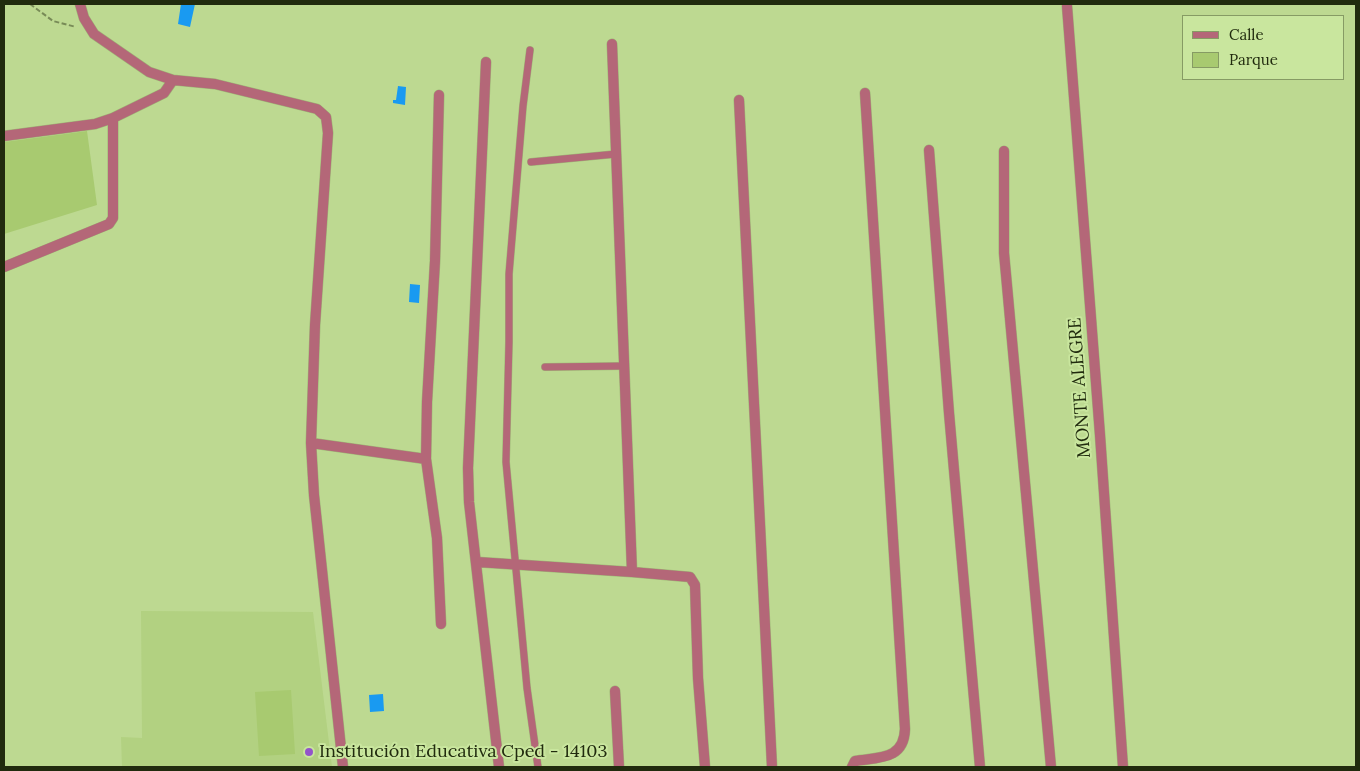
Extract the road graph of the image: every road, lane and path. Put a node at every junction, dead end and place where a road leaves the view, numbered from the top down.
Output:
1 (30, 4) edge
2 (80, 4) edge
3 (1067, 6) dead end
4 (76, 27) dead end
5 (612, 44) dead end
6 (530, 50) dead end
7 (486, 62) dead end
8 (173, 80) junction
9 (865, 94) dead end
10 (440, 95) dead end
11 (740, 100) dead end
12 (113, 118) junction
13 (4, 136) edge
14 (929, 150) dead end
15 (1004, 151) dead end
16 (616, 154) junction
17 (531, 162) dead end
18 (4, 267) edge
19 (545, 366) dead end
20 (624, 366) junction
21 (311, 443) junction
22 (426, 459) junction
23 (477, 562) junction
24 (516, 564) junction
25 (632, 572) junction
26 (441, 624) dead end
27 (615, 691) dead end
28 (343, 767) edge
29 (499, 767) edge
30 (538, 767) edge
31 (619, 767) edge
32 (705, 767) edge
33 (772, 767) edge
34 (852, 767) edge
35 (980, 767) edge
36 (1051, 767) edge
37 (1123, 767) edge

1 - 4 path
2 - 8 street
3 - 37 street, MONTE ALEGRE
5 - 16 street
6 - 24 lane
7 - 23 street
8 - 12 street
8 - 21 street
9 - 34 street
10 - 22 street
11 - 33 street
12 - 13 street
12 - 18 street
14 - 35 street
15 - 36 street
16 - 17 lane
16 - 20 street
19 - 20 lane
20 - 25 street
21 - 22 street
21 - 28 street
22 - 26 street
23 - 24 street
23 - 29 street
24 - 25 street
24 - 30 lane
25 - 32 street
27 - 31 street

